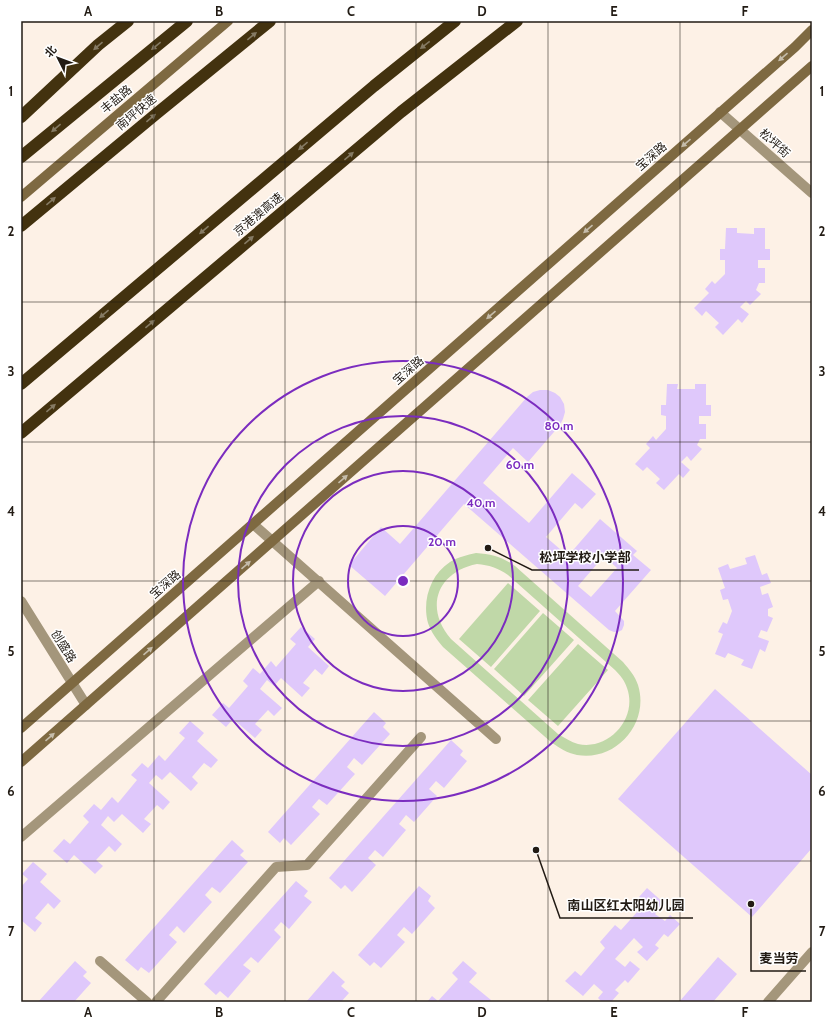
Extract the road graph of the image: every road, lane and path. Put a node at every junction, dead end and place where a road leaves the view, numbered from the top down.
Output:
1 (128, 21) edge
2 (186, 21) edge
3 (228, 21) edge
4 (270, 21) edge
5 (456, 21) edge
6 (517, 21) edge
7 (812, 30) edge
8 (812, 66) edge
9 (720, 112) junction
10 (21, 117) edge
11 (740, 130) junction
12 (21, 157) edge
13 (812, 193) edge
14 (21, 197) edge
15 (21, 226) edge
16 (21, 384) edge
17 (21, 433) edge
18 (254, 524) junction
19 (273, 541) junction
20 (319, 581) junction
21 (21, 601) edge
22 (72, 683) junction
23 (86, 705) junction
24 (21, 728) edge
25 (421, 736) dead end
26 (496, 739) dead end
27 (21, 762) edge
28 (21, 837) edge
29 (812, 952) edge
30 (100, 961) dead end
31 (147, 1002) edge
32 (156, 1002) edge
33 (768, 1002) edge

1 -> 10 highway
2 -> 12 highway
3 - 14 street, 丰盐路
15 -> 4 highway, 南坪快速
5 -> 16 highway, 京港澳高速
17 -> 6 highway, 京港澳高速
7 -> 9 street, 宝深路
8 - 11 street
9 - 11 street, 松坪街
9 -> 18 street, 宝深路
11 - 13 street, 松坪街
19 -> 11 street
18 - 19 street
18 - 22 street, 宝深路
19 - 20 street
23 -> 19 street
20 - 26 street
20 - 28 street
21 - 22 street, 创盛路
22 - 23 street, 创盛路
22 - 24 street, 宝深路
27 -> 23 street
25 - 32 street
29 - 33 street
30 - 31 street

